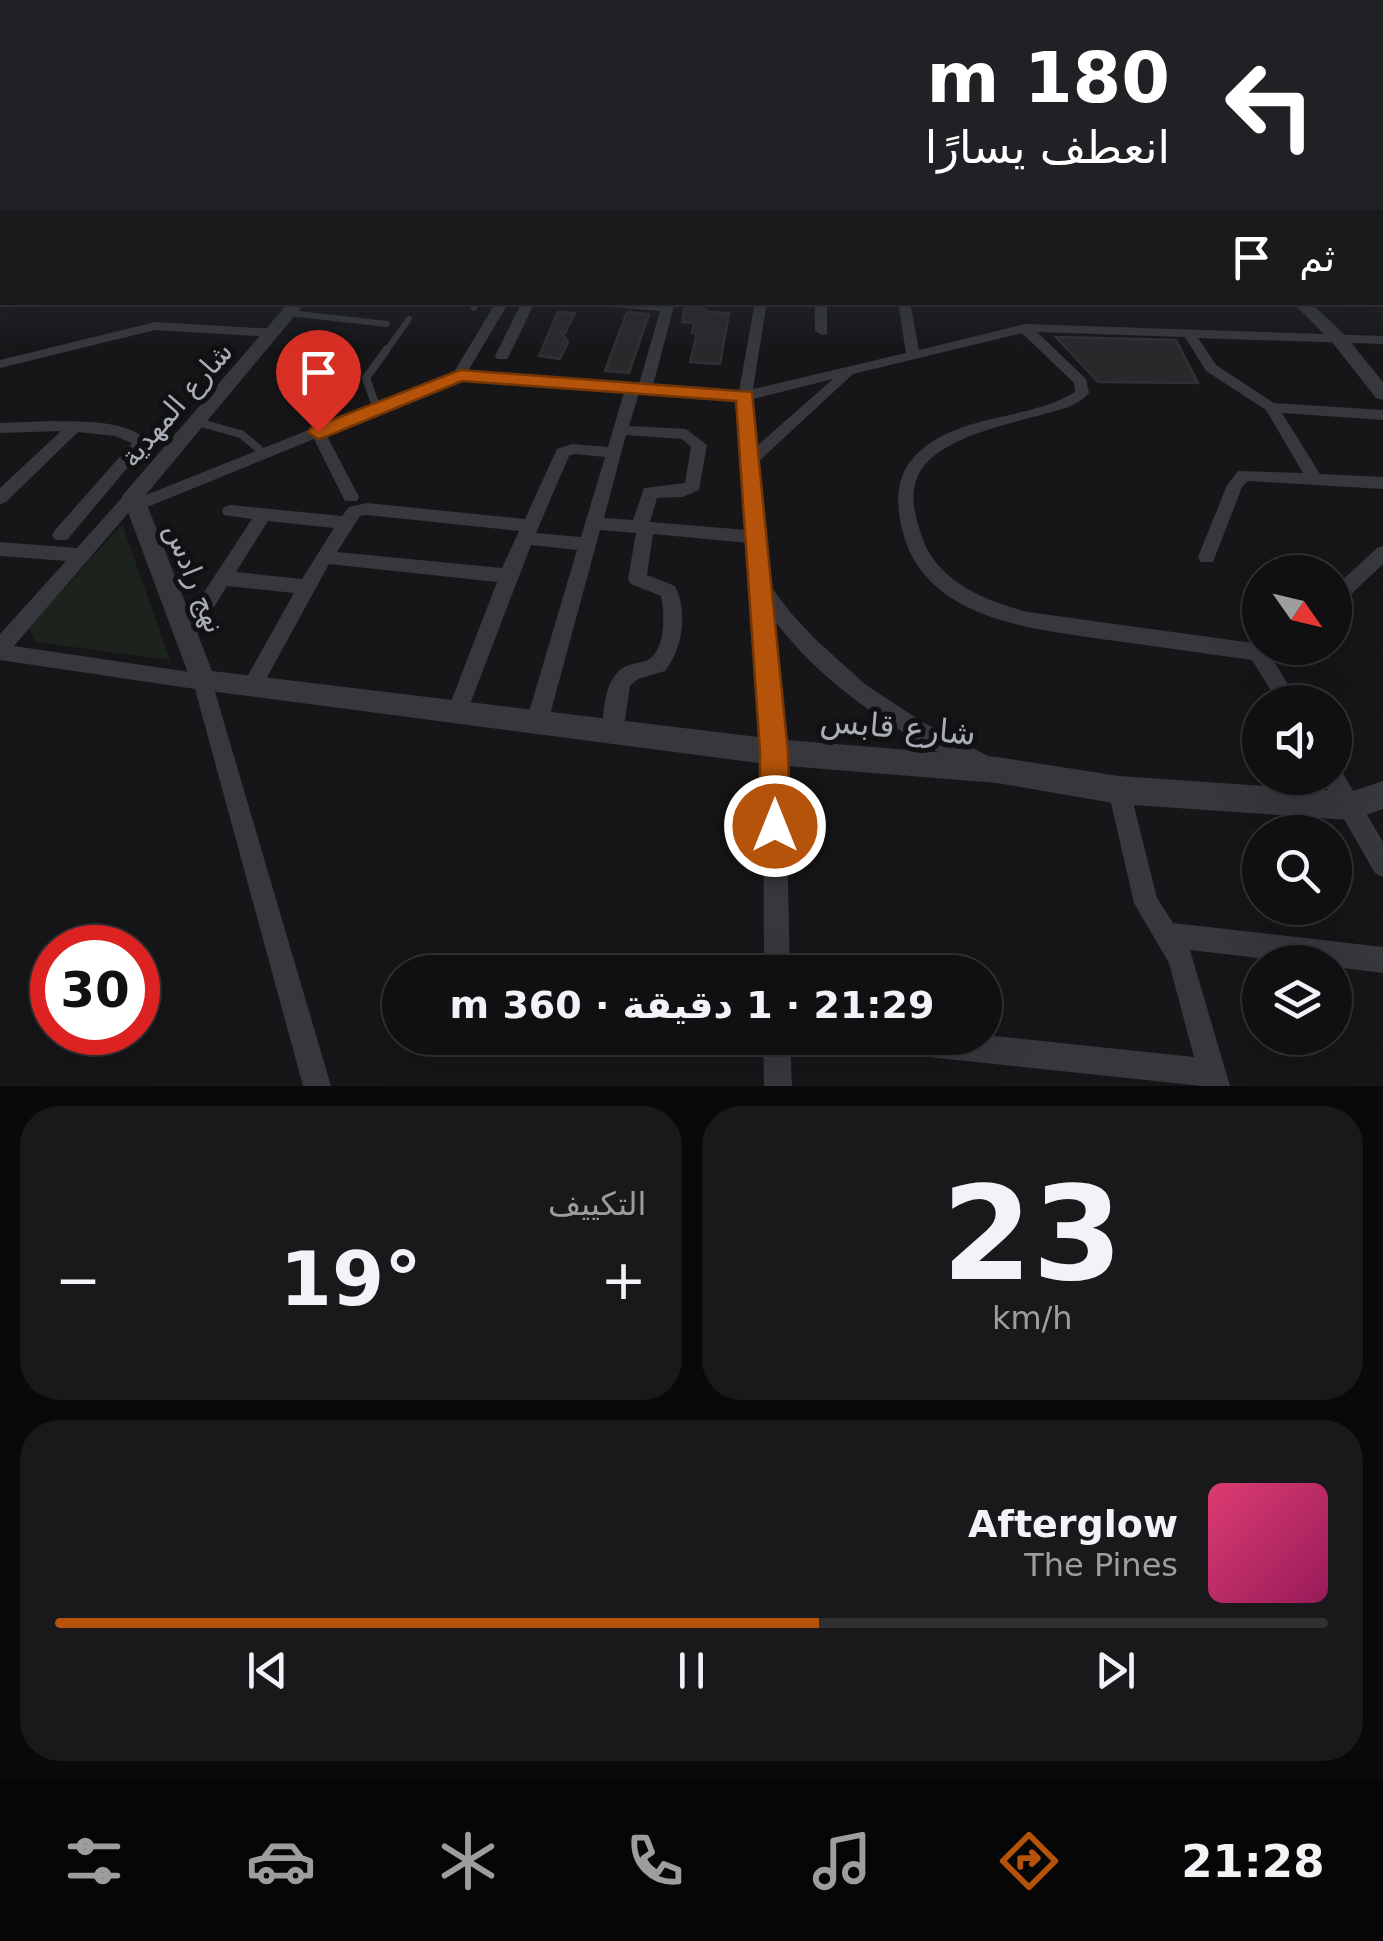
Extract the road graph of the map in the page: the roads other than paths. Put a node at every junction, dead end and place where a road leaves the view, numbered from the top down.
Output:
1 (501, 305) edge
2 (528, 305) edge
3 (668, 305) edge
4 (761, 305) edge
5 (821, 305) edge
6 (905, 305) edge
7 (1303, 305) edge
8 (294, 308) edge
9 (409, 319) dead end
10 (387, 324) dead end
11 (1025, 328) junction
12 (822, 331) dead end
13 (274, 332) junction
14 (1188, 332) junction
15 (1338, 338) junction
16 (1383, 340) edge
17 (914, 354) junction
18 (502, 356) dead end
19 (0, 364) edge
20 (851, 370) junction
21 (460, 375) junction
22 (638, 390) junction
23 (1383, 394) edge
24 (746, 396) junction
25 (1272, 407) junction
26 (378, 408) junction
27 (1383, 415) edge
28 (196, 422) junction
29 (0, 428) edge
30 (73, 428) junction
31 (620, 430) junction
32 (318, 432) junction
33 (614, 453) junction
34 (265, 454) junction
35 (750, 461) junction
36 (1314, 477) junction
37 (1383, 484) edge
38 (352, 496) dead end
39 (0, 498) edge
40 (134, 501) junction
41 (230, 511) dead end
42 (264, 514) junction
43 (344, 523) junction
44 (594, 524) junction
45 (642, 528) junction
46 (527, 532) junction
47 (60, 535) dead end
48 (755, 537) junction
49 (588, 544) junction
50 (0, 548) edge
51 (1383, 553) edge
52 (80, 555) junction
53 (1207, 557) dead end
54 (324, 558) junction
55 (508, 576) junction
56 (222, 578) junction
57 (1352, 582) edge
58 (759, 584) junction
59 (306, 587) junction
60 (186, 635) junction
61 (0, 650) edge
62 (1242, 651) edge
63 (203, 681) junction
64 (252, 686) junction
65 (457, 712) junction
66 (538, 722) junction
67 (612, 734) junction
68 (774, 752) junction
69 (997, 770) junction
70 (1119, 790) junction
71 (1344, 795) edge
72 (1383, 795) edge
73 (1350, 806) junction
74 (1383, 865) edge
75 (1168, 935) junction
76 (777, 955) edge
77 (1383, 960) edge
78 (1002, 1053) edge
79 (777, 1055) edge
80 (1214, 1079) edge
81 (317, 1086) edge
82 (778, 1086) edge

1 - 21 street
2 - 18 street
3 - 22 street
4 - 24 street
5 - 12 street
6 - 17 street
7 - 15 street
8 - 10 lane
8 - 13 street, شارع المهدية
9 - 26 lane
11 - 14 street
11 - 17 street
11 - 62 street
13 - 19 street
13 - 28 street, شارع المهدية
14 - 15 street
14 - 25 street
15 - 16 street
15 - 23 street
17 - 20 street
20 - 24 street
20 - 35 street
21 - 22 street
21 - 26 street
22 - 24 street
22 - 31 street
24 - 35 street
25 - 27 street
25 - 36 street
26 - 32 street
28 - 34 lane
28 - 40 street, شارع المهدية
29 - 30 street
30 - 39 street
30 - 47 street
31 - 33 street
31 - 45 street
32 - 34 street
32 - 38 street
33 - 44 street
33 - 46 street
34 - 40 street
35 - 48 street
36 - 37 street
36 - 53 street
40 - 52 street
40 - 60 street, نهج رادس
41 - 42 street
42 - 43 street
42 - 56 street
43 - 46 street
43 - 54 street
44 - 45 street
44 - 49 street
45 - 48 street
45 - 67 street
46 - 49 street
46 - 55 street
48 - 58 street
49 - 66 street
50 - 52 street
51 - 57 street
52 - 61 street
54 - 55 street
54 - 59 street
55 - 65 street
56 - 59 street
56 - 60 street
58 - 68 street
58 - 69 street
59 - 64 street
60 - 63 street, نهج رادس
61 - 63 street
63 - 64 street, شارع قابس
63 - 81 street
64 - 65 street, شارع قابس
65 - 66 street, شارع قابس
66 - 67 street, شارع قابس
67 - 68 street, شارع قابس
68 - 69 street, شارع قابس
68 - 76 street
69 - 70 street, شارع قابس
70 - 73 street, شارع قابس
70 - 75 street
71 - 73 street
72 - 73 street
73 - 74 street
75 - 77 street
75 - 80 street
78 - 80 street
79 - 82 street

